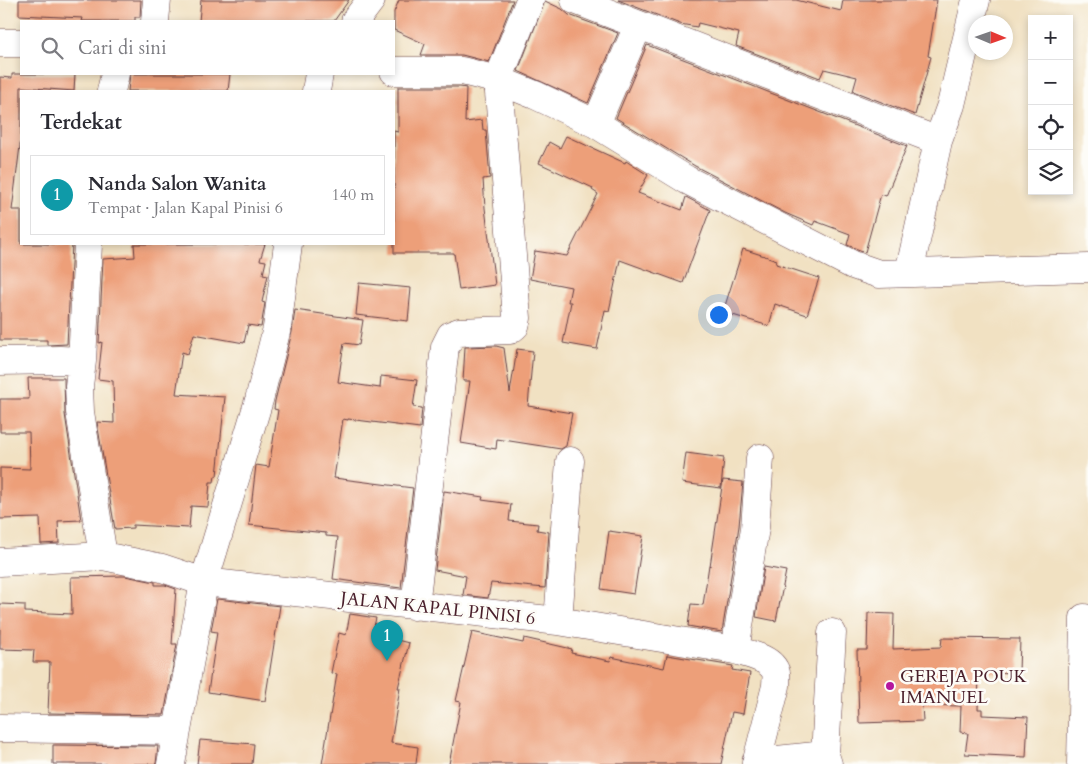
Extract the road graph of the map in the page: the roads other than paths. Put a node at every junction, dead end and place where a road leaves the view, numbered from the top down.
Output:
1 (158, 0) edge
2 (371, 0) edge
3 (530, 0) edge
4 (575, 0) edge
5 (976, 0) edge
6 (155, 20) edge
7 (357, 20) edge
8 (638, 26) junction
9 (0, 43) edge
10 (20, 43) edge
11 (395, 71) edge
12 (115, 75) edge
13 (319, 75) edge
14 (498, 80) junction
15 (111, 90) edge
16 (316, 90) edge
17 (596, 124) junction
18 (938, 141) junction
19 (88, 245) edge
20 (288, 245) edge
21 (1088, 268) edge
22 (909, 273) junction
23 (0, 361) edge
24 (82, 361) junction
25 (760, 458) dead end
26 (570, 460) dead end
27 (103, 556) junction
28 (0, 562) edge
29 (204, 582) junction
30 (415, 606) junction
31 (1084, 618) dead end
32 (558, 621) junction
33 (832, 633) dead end
34 (1086, 648) edge
35 (735, 650) junction
36 (0, 728) edge
37 (176, 731) junction
38 (827, 760) edge
39 (756, 763) edge
40 (171, 764) edge
41 (1081, 764) edge

1 - 6 street
2 - 7 street
3 - 14 street
4 - 8 street
5 - 18 street
8 - 17 street
8 - 18 street
9 - 10 street
11 - 14 street
12 - 15 street
13 - 16 street
14 - 17 street
14 - 30 street
17 - 22 street
18 - 22 street
19 - 24 street
20 - 29 street
21 - 22 street
23 - 24 street
24 - 27 street
25 - 35 street
26 - 32 street
27 - 28 street, JALAN KAPAL PINISI 6
27 - 29 street, JALAN KAPAL PINISI 6
29 - 30 street, JALAN KAPAL PINISI 6
29 - 37 street
30 - 32 street, JALAN KAPAL PINISI 6
31 - 34 street
32 - 35 street, JALAN KAPAL PINISI 6
33 - 38 street
34 - 41 street
35 - 39 street, JALAN KAPAL PINISI 6
36 - 37 street
37 - 40 street
38 - 39 street

